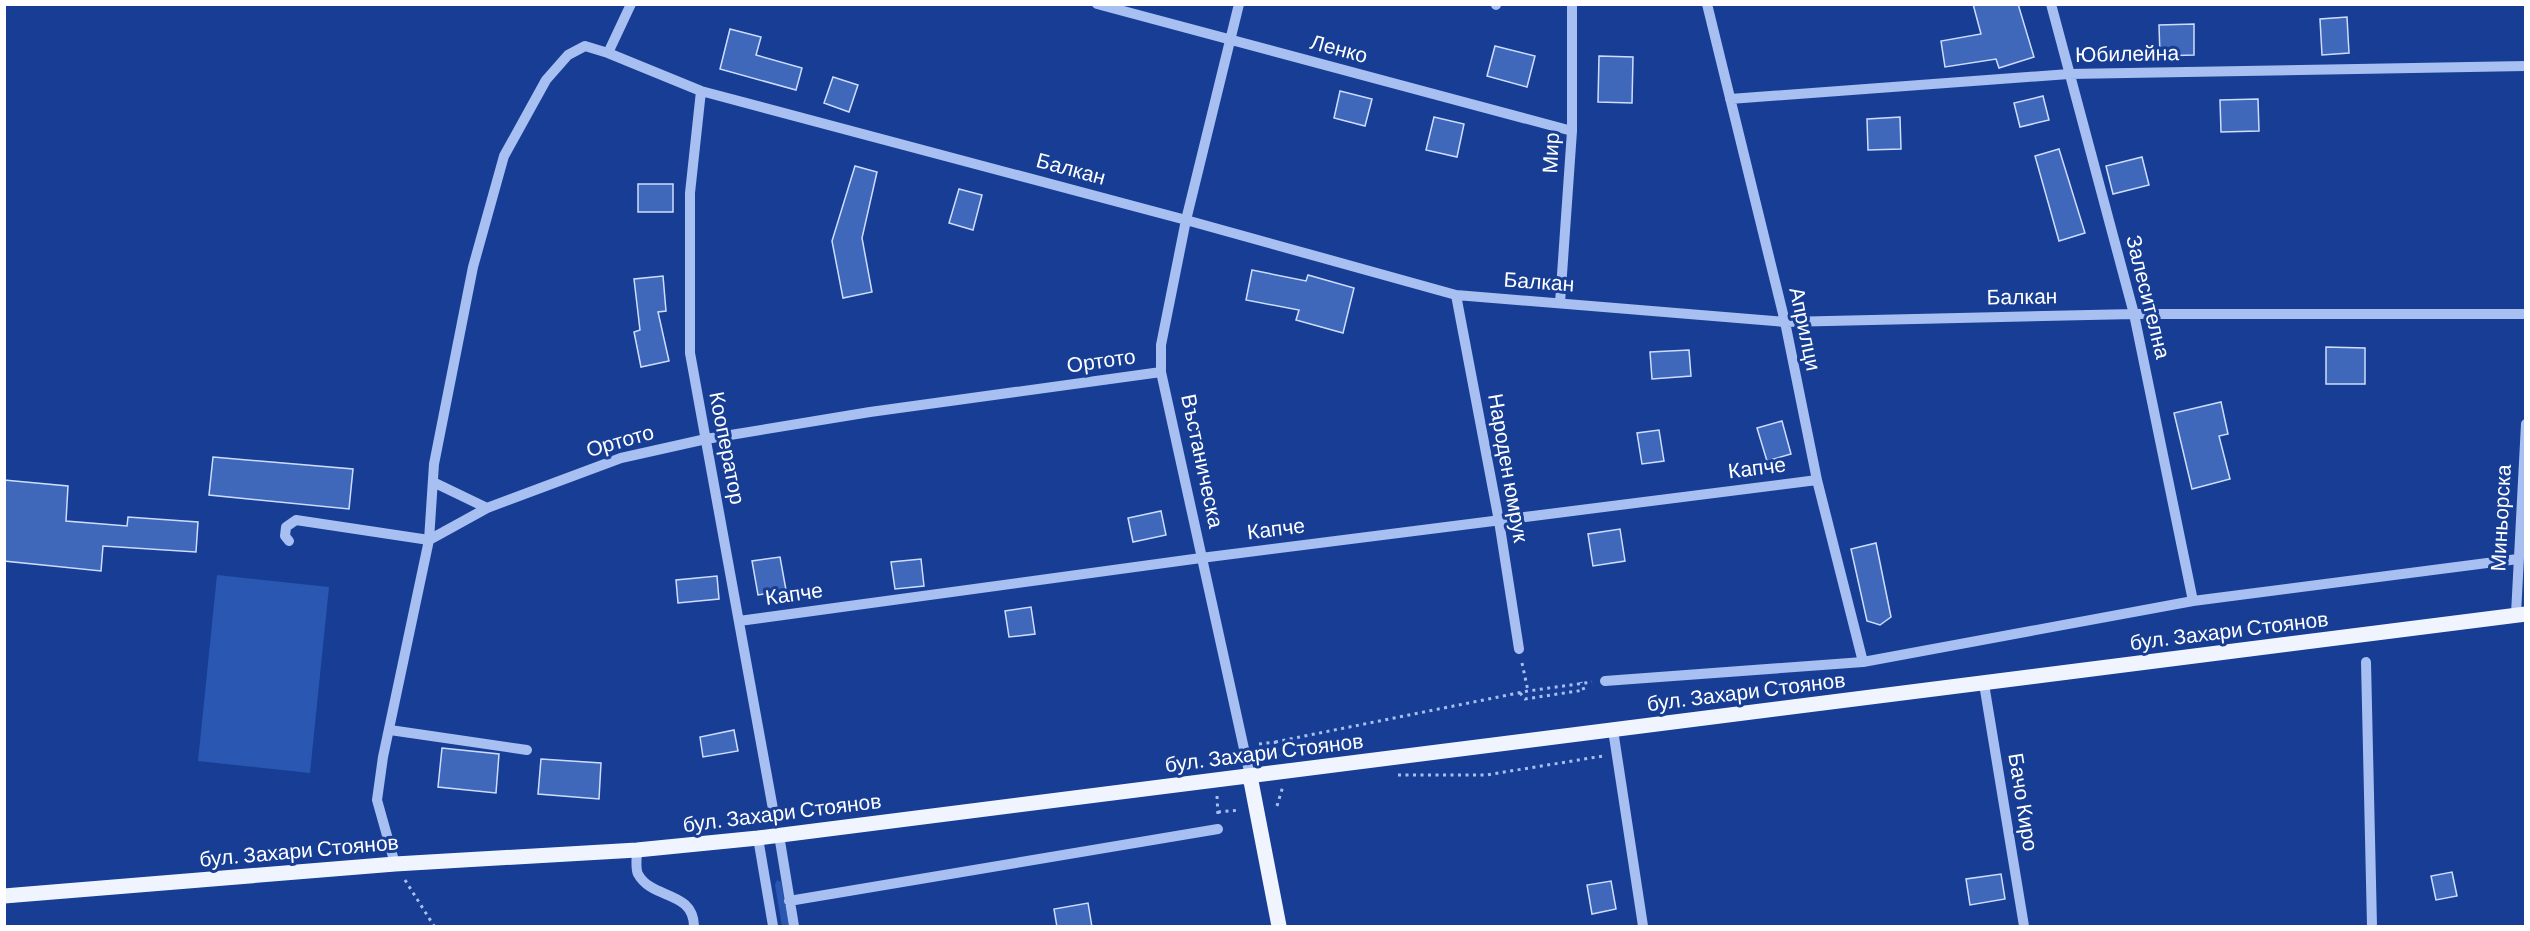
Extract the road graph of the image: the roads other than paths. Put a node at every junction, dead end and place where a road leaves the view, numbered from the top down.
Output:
1 (631, 4) edge
2 (1097, 4) edge
3 (1239, 4) edge
4 (1572, 4) edge
5 (1707, 4) edge
6 (2051, 4) edge
7 (1228, 40) junction
8 (608, 53) junction
9 (2526, 66) edge
10 (2069, 74) junction
11 (700, 91) junction
12 (1730, 99) junction
13 (1572, 131) junction
14 (1185, 220) junction
15 (1456, 295) junction
16 (1560, 303) junction
17 (2134, 314) junction
18 (2526, 314) edge
19 (1785, 322) junction
20 (1161, 372) junction
21 (2526, 424) edge
22 (706, 439) junction
23 (2525, 452) edge
24 (1817, 480) junction
25 (433, 482) junction
26 (487, 508) junction
27 (1499, 521) junction
28 (429, 540) junction
29 (289, 541) dead end
30 (1201, 558) junction
31 (2518, 559) junction
32 (2193, 601) junction
33 (2521, 614) edge
34 (739, 621) junction
35 (1519, 649) road end
36 (1863, 662) junction
37 (2366, 662) dead end
38 (1605, 681) road end
39 (1984, 684) junction
40 (390, 730) junction
41 (1613, 730) junction
42 (527, 750) dead end
43 (1250, 776) junction
44 (773, 809) dead end
45 (1218, 829) dead end
46 (779, 835) junction
47 (758, 838) junction
48 (636, 850) junction
49 (395, 864) junction
50 (4, 896) edge
51 (789, 901) junction
52 (694, 927) edge
53 (773, 927) edge
54 (794, 927) edge
55 (1279, 927) edge
56 (1643, 927) edge
57 (2024, 927) edge
58 (2372, 927) edge

1 - 8 street
2 - 7 street, Ленко
3 - 7 street, Въстаническа
4 - 13 street, Мир
5 - 12 street, Априлци
6 - 10 street, Залесителна
7 - 13 street, Ленко
7 - 14 street, Въстаническа
8 - 11 street, Балкан
8 - 25 street, Балкан
9 - 10 street, Юбилейна
10 - 12 street, Юбилейна
10 - 17 street, Залесителна
11 - 14 street, Балкан
11 - 22 street, Кооператор
12 - 19 street, Априлци
13 - 16 street, Мир
14 - 15 street, Балкан
14 - 20 street, Въстаническа
15 - 16 street, Балкан
15 - 27 street, Народен юмрук
16 - 19 street, Балкан
17 - 18 street, Балкан
17 - 19 street, Балкан
17 - 32 street, Залесителна
19 - 24 street, Априлци
20 - 22 street, Ортото
20 - 30 street, Въстаническа
21 - 23 street, Миньорска
22 - 26 street, Ортото
22 - 34 street, Кооператор
23 - 31 street, Миньорска
24 - 27 street, Капче
24 - 36 street, Априлци
25 - 26 street
25 - 28 street
26 - 28 street, Ортото
27 - 30 street, Капче
27 - 35 street, Народен юмрук
28 - 29 street
28 - 40 street
30 - 34 street, Капче
30 - 43 street, Въстаническа
31 - 32 street
31 - 33 street, Миньорска
32 - 36 street
33 - 39 main road, бул. Захари Стоянов
34 - 44 street, Кооператор
36 - 38 street
37 - 58 street
39 - 41 main road, бул. Захари Стоянов
39 - 57 street, Бачо Киро
40 - 42 street
40 - 49 street
41 - 43 main road, бул. Захари Стоянов
41 - 56 street
43 - 46 main road, бул. Захари Стоянов
43 - 55 main road, Въстаническа
45 - 51 street
46 - 47 main road, бул. Захари Стоянов
46 - 51 street
47 - 48 main road, бул. Захари Стоянов
47 - 53 street
48 - 49 main road, бул. Захари Стоянов
48 - 52 street
49 - 50 main road, бул. Захари Стоянов
51 - 54 street

